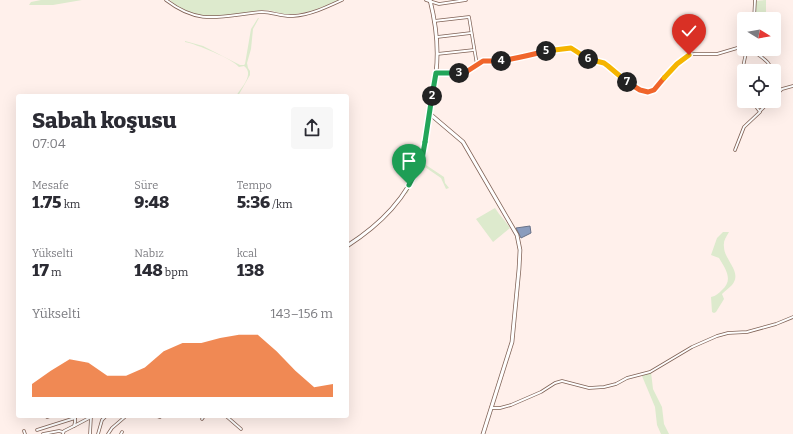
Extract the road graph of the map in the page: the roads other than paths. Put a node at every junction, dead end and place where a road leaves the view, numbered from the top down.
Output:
1 (166, 0) edge
2 (342, 0) edge
3 (426, 0) edge
4 (466, 0) edge
5 (754, 0) edge
6 (430, 1) edge
7 (754, 12) edge
8 (434, 21) junction
9 (471, 33) junction
10 (437, 37) junction
11 (737, 48) edge
12 (474, 50) junction
13 (437, 54) junction
14 (758, 56) edge
15 (769, 64) edge
16 (477, 65) junction
17 (436, 73) junction
18 (793, 86) edge
19 (781, 90) edge
20 (758, 108) edge
21 (763, 108) edge
22 (760, 111) junction
23 (430, 114) junction
24 (735, 150) dead end
25 (349, 245) edge
26 (793, 317) edge
27 (492, 408) junction
28 (72, 418) edge
29 (75, 418) edge
30 (89, 418) edge
31 (91, 418) edge
32 (104, 418) edge
33 (124, 418) edge
34 (228, 418) edge
35 (74, 426) junction
36 (241, 429) dead end
37 (37, 430) dead end
38 (24, 431) dead end
39 (63, 433) edge
40 (25, 434) edge
41 (43, 434) edge
42 (90, 434) edge
43 (98, 434) edge
44 (108, 434) edge
45 (484, 434) edge

1 - 2 street
3 - 6 street
4 - 6 street
5 - 7 street
6 - 8 street
8 - 9 street
8 - 10 street
9 - 10 street
9 - 12 street
10 - 13 street
11 - 16 street
12 - 13 street
12 - 16 street
13 - 17 street
14 - 15 street
16 - 17 street
17 - 23 street
18 - 19 street
20 - 22 street
21 - 22 street
22 - 24 street
23 - 25 street
23 - 27 street
26 - 27 street
27 - 45 street
28 - 37 street
29 - 35 street
30 - 35 street
31 - 42 street
32 - 43 street
33 - 44 street
34 - 36 street
35 - 39 street
38 - 40 street
39 - 41 street

